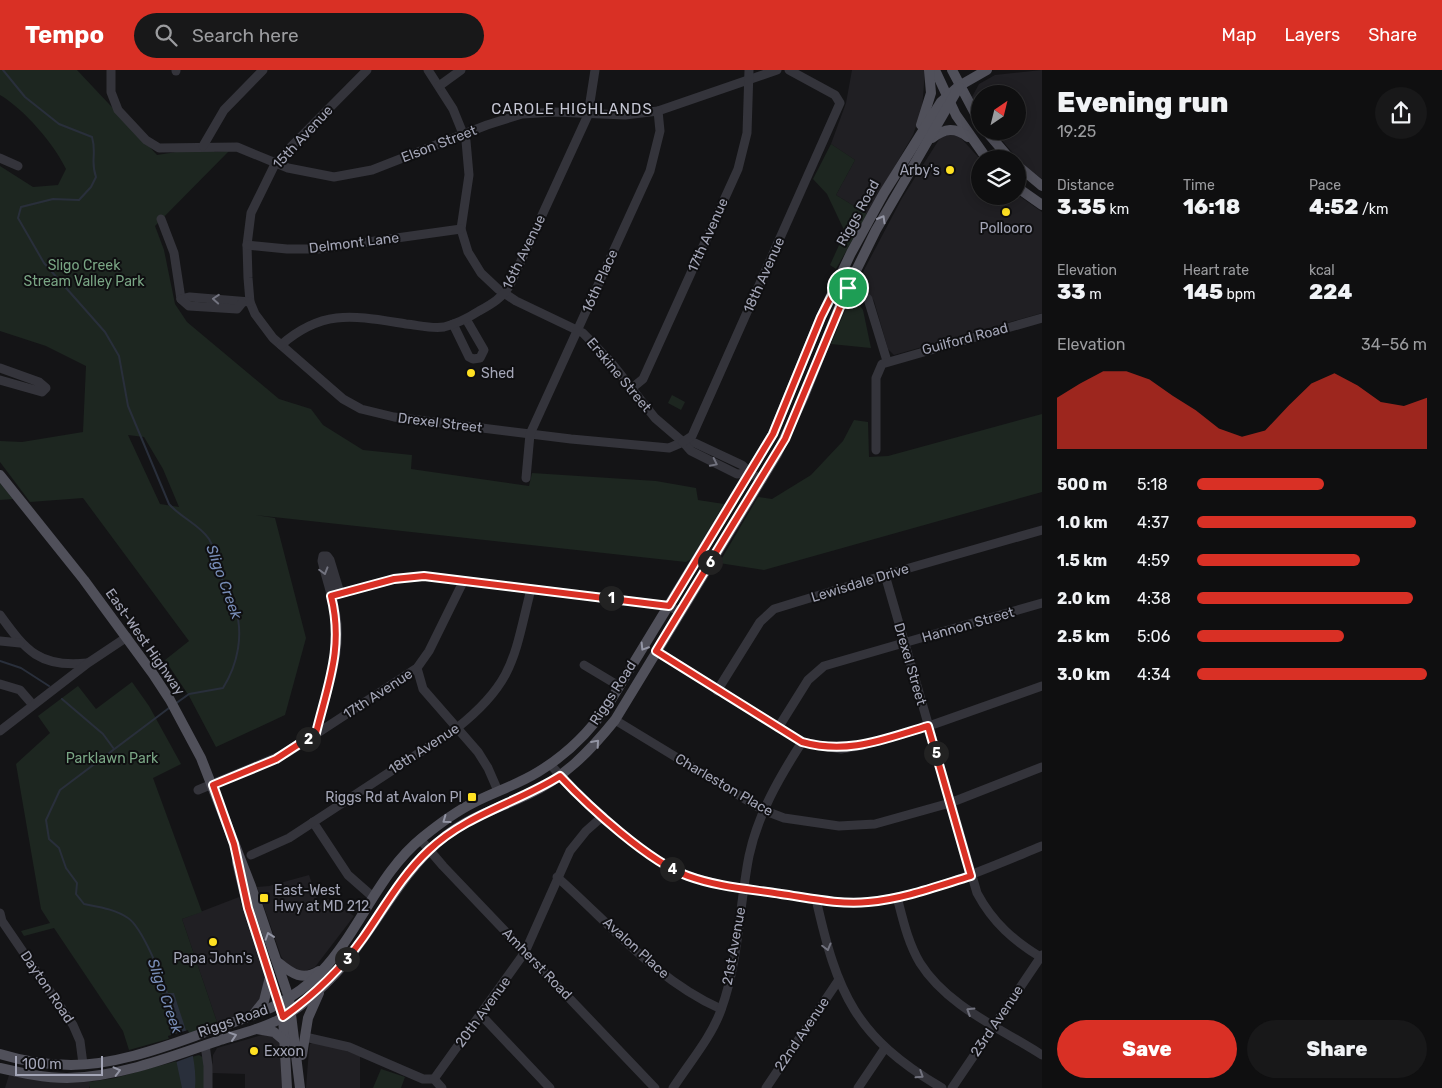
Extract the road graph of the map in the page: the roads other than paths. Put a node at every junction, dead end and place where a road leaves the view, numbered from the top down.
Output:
1 (111, 70) edge
2 (263, 70) edge
3 (367, 70) edge
4 (428, 70) edge
5 (461, 70) edge
6 (595, 70) edge
7 (749, 70) edge
8 (777, 70) edge
9 (789, 70) edge
10 (929, 70) edge
11 (935, 70) edge
12 (952, 70) edge
13 (987, 70) edge
14 (749, 81) junction
15 (439, 86) junction
16 (959, 86) junction
17 (948, 100) junction
18 (971, 107) edge
19 (658, 111) junction
20 (588, 115) junction
21 (464, 134) junction
22 (994, 140) edge
23 (927, 142) junction
24 (914, 144) junction
25 (976, 145) junction
26 (203, 146) junction
27 (980, 150) edge
28 (1002, 150) edge
29 (0, 158) edge
30 (276, 162) junction
31 (18, 166) dead end
32 (1026, 173) edge
33 (1042, 186) edge
34 (1026, 194) edge
35 (1042, 205) edge
36 (161, 219) dead end
37 (461, 229) junction
38 (247, 245) junction
39 (839, 280) junction
40 (849, 285) junction
41 (505, 293) junction
42 (246, 303) junction
43 (1042, 318) edge
44 (466, 319) junction
45 (453, 324) junction
46 (578, 329) junction
47 (281, 345) junction
48 (887, 361) junction
49 (0, 368) edge
50 (0, 380) edge
51 (632, 388) junction
52 (530, 434) junction
53 (683, 442) junction
54 (876, 450) dead end
55 (750, 473) junction
56 (0, 475) edge
57 (526, 478) dead end
58 (762, 480) junction
59 (1042, 530) edge
60 (884, 575) junction
61 (463, 582) junction
62 (530, 589) junction
63 (1042, 604) edge
64 (669, 606) junction
65 (680, 612) junction
66 (0, 615) edge
67 (126, 637) junction
68 (0, 641) edge
69 (20, 643) junction
70 (903, 643) junction
71 (656, 651) junction
72 (88, 663) junction
73 (584, 665) dead end
74 (417, 668) junction
75 (0, 684) edge
76 (620, 686) junction
77 (1042, 686) edge
78 (717, 691) junction
79 (33, 705) junction
80 (615, 720) junction
81 (928, 726) junction
82 (457, 728) junction
83 (778, 728) junction
84 (0, 731) edge
85 (316, 733) junction
86 (802, 742) junction
87 (550, 764) junction
88 (1042, 767) edge
89 (560, 776) junction
90 (213, 785) junction
91 (198, 790) dead end
92 (498, 791) junction
93 (950, 803) junction
94 (763, 810) junction
95 (603, 816) junction
96 (312, 822) junction
97 (420, 839) junction
98 (234, 844) junction
99 (1042, 846) edge
100 (429, 849) junction
101 (252, 855) dead end
102 (971, 876) junction
103 (557, 878) junction
104 (744, 888) junction
105 (373, 897) junction
106 (897, 898) junction
107 (816, 899) junction
108 (1, 919) edge
109 (525, 952) junction
110 (1041, 957) edge
111 (278, 962) junction
112 (330, 963) junction
113 (270, 976) junction
114 (331, 978) junction
115 (838, 981) junction
116 (289, 998) junction
117 (280, 1004) junction
118 (722, 1010) junction
119 (292, 1011) junction
120 (481, 1015) junction
121 (283, 1017) junction
122 (250, 1018) junction
123 (994, 1025) junction
124 (256, 1029) junction
125 (304, 1037) junction
126 (286, 1042) junction
127 (205, 1045) junction
128 (885, 1048) junction
129 (0, 1054) edge
130 (1042, 1054) edge
131 (83, 1064) junction
132 (0, 1068) edge
133 (434, 1079) junction
134 (300, 1083) edge
135 (208, 1088) edge
136 (287, 1088) edge
137 (442, 1088) edge
138 (550, 1088) edge
139 (655, 1088) edge
140 (673, 1088) edge
141 (766, 1088) edge
142 (858, 1088) edge
143 (942, 1088) edge
144 (952, 1088) edge

1 - 26 street, Elson Street
2 - 26 street
3 - 30 street, 15th Avenue
4 - 15 street, Erskine Street
5 - 15 street
6 - 20 street, 16th Avenue
7 - 14 street, 17th Avenue
8 - 14 street, Elson Street
9 - 53 street, 18th Avenue
10 - 24 main road
11 - 17 main road
12 - 16 main road
13 - 16 main road, Riggs Road
14 - 19 street, Elson Street
14 - 51 street, 17th Avenue
15 - 21 street, Erskine Street
16 - 17 main road, Riggs Road
16 - 18 main road
17 - 23 main road, Riggs Road
17 - 24 main road, Riggs Road
17 - 25 main road
19 - 20 street, Elson Street
19 - 46 street, 16th Place
20 - 21 street, Elson Street
20 - 41 street, 16th Avenue
21 - 30 street, Elson Street
21 - 37 street, Erskine Street
22 - 28 main road
23 - 25 main road
40 -> 23 main road, Riggs Road
24 - 39 main road, Riggs Road
25 - 27 main road
26 - 30 street, Elson Street
29 - 31 street
30 - 38 street, 15th Avenue
32 - 33 main road
34 - 35 main road
36 - 42 street
37 - 38 street, Delmont Lane
37 - 41 street, Erskine Street
38 - 42 street, 15th Avenue
39 - 40 street
39 - 55 main road, Riggs Road
40 - 48 street
40 - 58 main road, Riggs Road
41 - 44 street, 16th Avenue
41 - 46 street, Erskine Street
42 - 47 street, Drexel Street
43 - 48 street, Guilford Road
44 - 45 street, 16th Avenue
44 - 45 street
45 - 47 street, 16th Avenue
46 - 51 street, Erskine Street
46 - 52 street, 16th Place
47 - 52 street, Drexel Street
48 - 54 street
49 - 50 street
51 - 53 street, Erskine Street
52 - 53 street, Drexel Street
52 - 57 street, 16th Place
53 - 55 street
55 - 58 street
55 - 64 main road, Riggs Road
56 - 67 main road, East-West Highway
58 - 65 main road, Riggs Road
59 - 60 street, Lewisdale Drive
60 - 70 street, Drexel Street
60 - 78 street, Lewisdale Drive
61 - 62 street
61 - 74 street, 17th Avenue
61 - 85 street
62 - 64 street
62 - 82 street, 18th Avenue
63 - 70 street, Hannon Street
64 - 65 street
64 -> 76 main road, Riggs Road
65 - 71 main road, Riggs Road
66 - 69 street
67 - 72 street
67 - 90 main road, East-West Highway
68 - 69 street
69 - 72 street
70 - 81 street, Drexel Street
70 - 83 street, Hannon Street
71 - 78 street
71 - 80 main road, Riggs Road
72 - 79 street
73 - 76 street
74 - 82 street
74 - 85 street, 17th Avenue
75 - 79 street
76 - 87 main road, Riggs Road
77 - 81 street
78 - 83 street
79 - 84 street
89 -> 80 main road, Riggs Road
80 - 94 street, Charleston Place
81 - 86 street
81 - 93 street, Drexel Street
82 - 92 street
82 - 96 street, 18th Avenue
83 - 86 street
85 - 90 street, 17th Avenue
86 - 94 street, 21st Avenue
87 - 89 street
87 - 92 main road, Riggs Road
88 - 93 street, Charleston Place
89 - 95 street
89 - 100 main road, Riggs Road
90 - 91 street, 17th Avenue
90 - 98 main road, East-West Highway
92 -> 97 main road, Riggs Road
93 - 94 street, Charleston Place
93 - 102 street, Drexel Street
94 - 104 street, 21st Avenue
95 - 103 street, 20th Avenue
95 - 104 street
96 - 101 street, 18th Avenue
96 - 105 street
97 - 100 street, Amherst Road
97 - 105 main road, Riggs Road
111 -> 98 main road, East-West Highway
98 - 113 main road, East-West Highway
99 - 102 street
100 - 109 street, Amherst Road
100 - 114 main road, Riggs Road
102 - 106 street
102 - 110 street, Drexel Street
103 - 109 street, 20th Avenue
103 - 118 street, Avalon Place
104 - 107 street
104 - 118 street, 21st Avenue
105 - 112 main road, Riggs Road
106 - 107 street
123 -> 106 street
107 -> 115 street
108 - 131 street, Dayton Road
109 - 120 street, 20th Avenue
109 - 139 street, Amherst Road
110 - 123 street, 23rd Avenue
111 - 112 main road
111 - 116 main road, East-West Highway
112 - 116 main road, Riggs Road
113 - 117 main road, East-West Highway
113 - 122 main road
114 - 119 main road, Riggs Road
114 - 125 main road
115 - 128 street
115 - 141 street, 22nd Avenue
116 - 117 main road, Riggs Road
116 - 119 main road, East-West Highway
117 - 121 main road, East-West Highway
117 - 122 main road, Riggs Road
118 - 140 street, 21st Avenue
119 - 121 main road, Riggs Road
119 - 134 main road, East-West Highway
120 - 133 street, 20th Avenue
120 - 138 street
121 - 124 main road, Riggs Road
121 - 126 main road, East-West Highway
122 - 131 main road, Riggs Road
123 - 130 street
123 - 144 street, 23rd Avenue
124 - 126 main road
127 -> 124 main road, Riggs Road
125 - 133 street
125 - 134 main road
126 - 136 main road, East-West Highway
132 -> 127 main road, Riggs Road
127 - 135 street
128 - 142 street
128 -> 143 street
129 - 131 main road, Riggs Road
133 - 137 street

